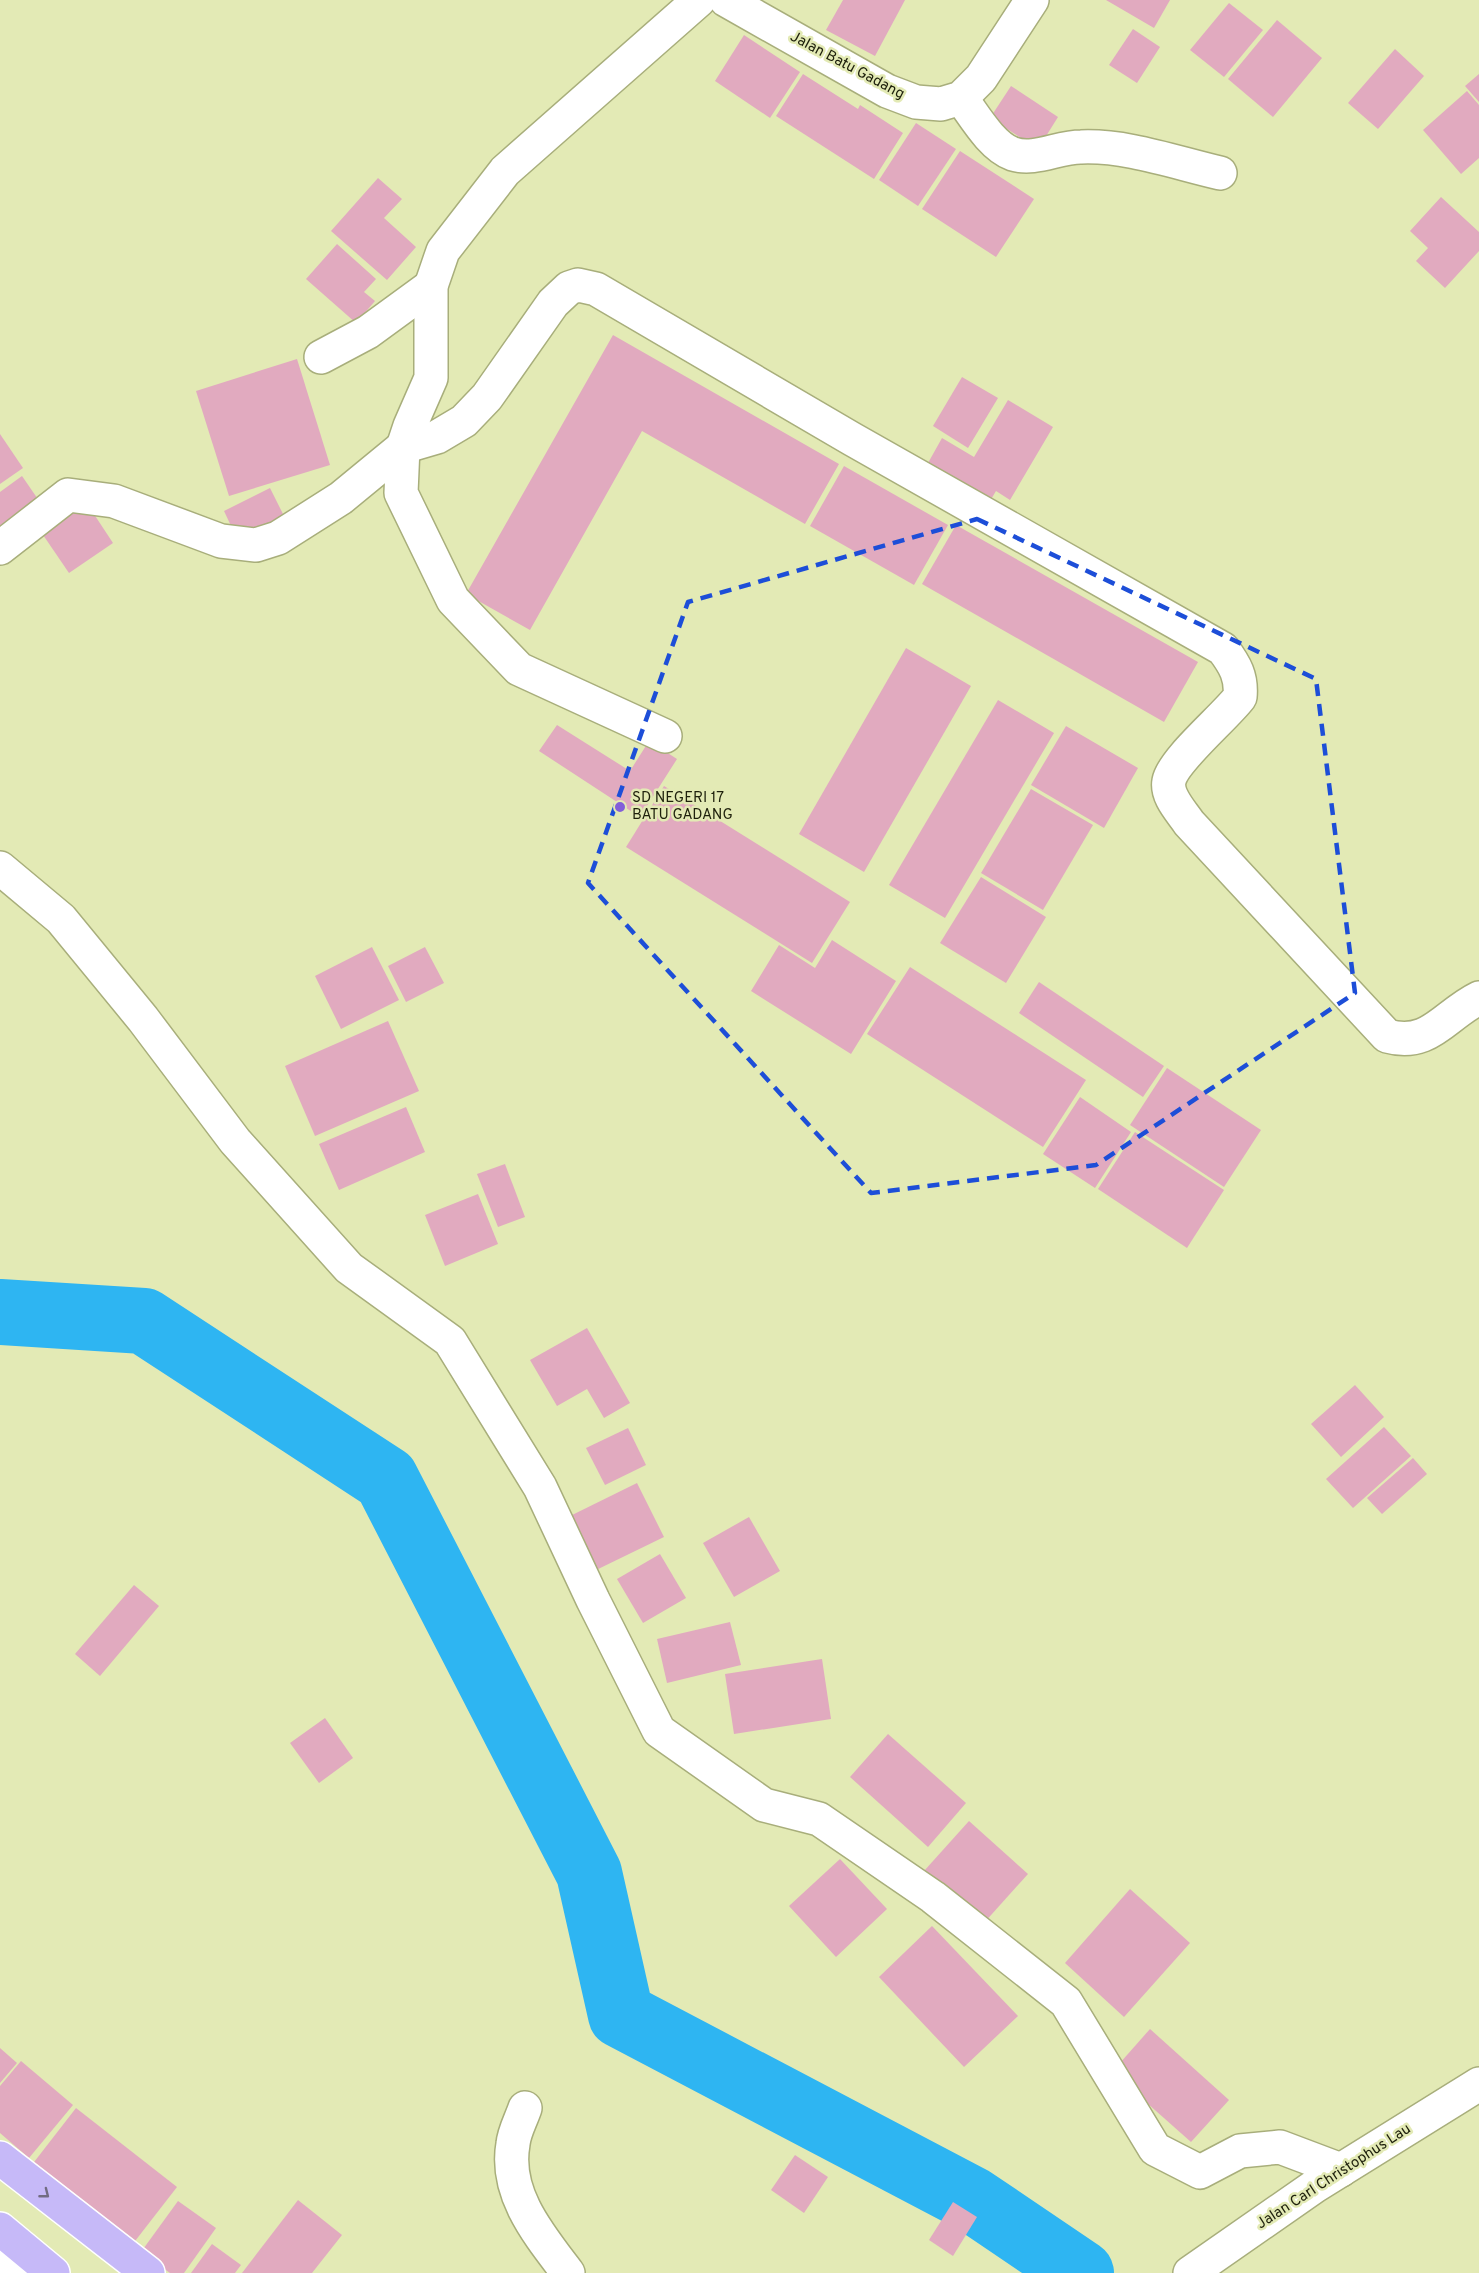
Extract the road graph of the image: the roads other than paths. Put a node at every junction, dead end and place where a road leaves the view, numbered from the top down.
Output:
1 (699, 0) edge
2 (726, 0) edge
3 (1032, 0) edge
4 (961, 98) junction
5 (1220, 173) dead end
6 (431, 286) junction
7 (321, 357) dead end
8 (403, 447) junction
9 (0, 548) edge
10 (665, 736) dead end
11 (0, 868) edge
12 (1479, 998) edge
13 (1479, 2084) edge
14 (525, 2108) dead end
15 (0, 2158) edge
16 (1328, 2178) junction
17 (9, 2249) edge
18 (53, 2273) edge
19 (148, 2273) edge
20 (568, 2273) edge
21 (1190, 2273) edge

1 - 6 street
2 - 4 street, Jalan Batu Gadang
3 - 4 street
4 - 5 street
6 - 7 street
6 - 8 street
8 - 9 street
8 - 10 street
8 - 12 street
11 - 16 street
13 - 16 street, Jalan Carl Christophus Lau
14 - 20 street
15 -> 19 highway
16 - 21 street, Jalan Carl Christophus Lau
17 - 18 highway

